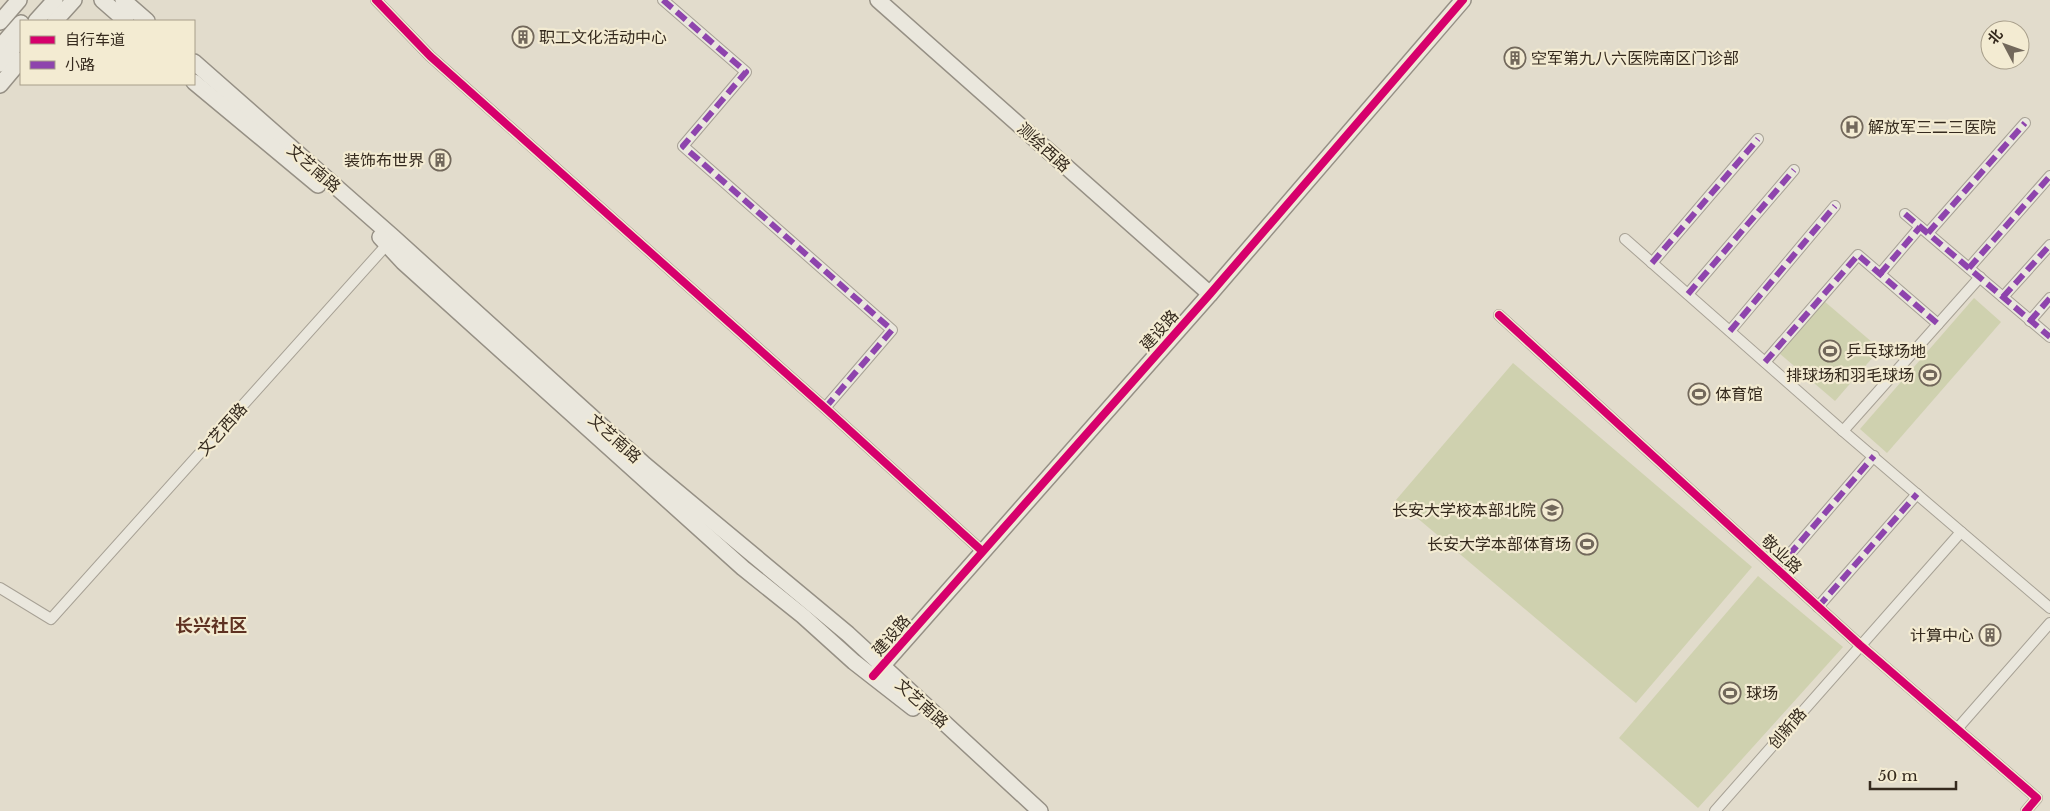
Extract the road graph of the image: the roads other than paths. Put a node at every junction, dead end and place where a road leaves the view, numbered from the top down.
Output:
1 (19, 0) edge
2 (41, 0) edge
3 (55, 0) edge
4 (74, 0) edge
5 (102, 0) edge
6 (123, 0) edge
7 (376, 0) edge
8 (663, 0) edge
9 (878, 0) edge
10 (1463, 0) edge
11 (24, 20) edge
12 (37, 20) edge
13 (56, 20) edge
14 (125, 20) edge
15 (146, 20) edge
16 (0, 22) edge
17 (20, 24) edge
18 (20, 40) edge
19 (0, 47) edge
20 (20, 61) edge
21 (195, 63) edge
22 (0, 64) edge
23 (195, 83) edge
24 (0, 85) edge
25 (2025, 123) dead end
26 (1758, 139) dead end
27 (1794, 170) dead end
28 (2050, 176) edge
29 (1835, 206) dead end
30 (1905, 214) dead end
31 (1924, 230) junction
32 (1625, 240) dead end
33 (390, 241) junction
34 (2050, 245) edge
35 (1652, 263) junction
36 (1969, 268) junction
37 (1880, 274) junction
38 (1980, 277) junction
39 (1210, 294) junction
40 (1688, 294) junction
41 (2003, 297) junction
42 (2050, 298) edge
43 (1499, 315) dead end
44 (2030, 320) junction
45 (1938, 324) junction
46 (1730, 331) junction
47 (2050, 337) edge
48 (1766, 362) junction
49 (825, 408) junction
50 (1844, 431) junction
51 (1874, 456) junction
52 (1917, 494) junction
53 (1961, 532) junction
54 (982, 551) junction
55 (1777, 569) junction
56 (0, 588) edge
57 (1818, 606) junction
58 (2050, 608) edge
59 (2050, 623) edge
60 (1860, 645) junction
61 (878, 671) junction
62 (1957, 729) junction
63 (1028, 811) edge
64 (1040, 811) edge
65 (1714, 811) edge
66 (2026, 811) edge

1 - 16 main road
2 - 11 main road
3 - 12 main road
4 - 13 main road
5 - 14 main road
6 - 15 main road
7 - 49 street
8 - 49 street
9 - 39 main road, 测绘西路
10 - 39 main road, 建设路
17 - 19 main road
18 - 22 main road
20 - 24 main road
21 - 33 main road, 文艺南路
23 - 33 main road, 文艺南路
25 - 31 street
26 - 35 street
27 - 40 street
28 - 36 street
29 - 46 street
30 - 31 street
31 - 36 street
31 - 37 street
32 - 35 street
33 - 56 street, 文艺西路
33 - 61 main road, 文艺南路
34 - 41 street
35 - 40 street
36 - 38 street
37 - 45 street
37 - 48 street
38 - 41 street
38 - 45 street
39 - 54 main road, 建设路
40 - 46 street
41 - 44 street
42 - 44 street
43 - 55 street, 敬业路
44 - 47 street
45 - 50 street
46 - 48 street
48 - 50 street
49 - 54 street
50 - 51 street
51 - 52 street
51 - 55 street
52 - 53 street
52 - 57 street
53 - 58 street
53 - 60 street, 创新路
54 - 61 main road, 建设路
55 - 57 street, 敬业路
57 - 60 street, 敬业路
59 - 62 street
60 - 62 street, 敬业路
60 - 65 street, 创新路
61 - 63 main road, 文艺南路
61 - 64 main road, 文艺南路
62 - 66 street, 敬业路

